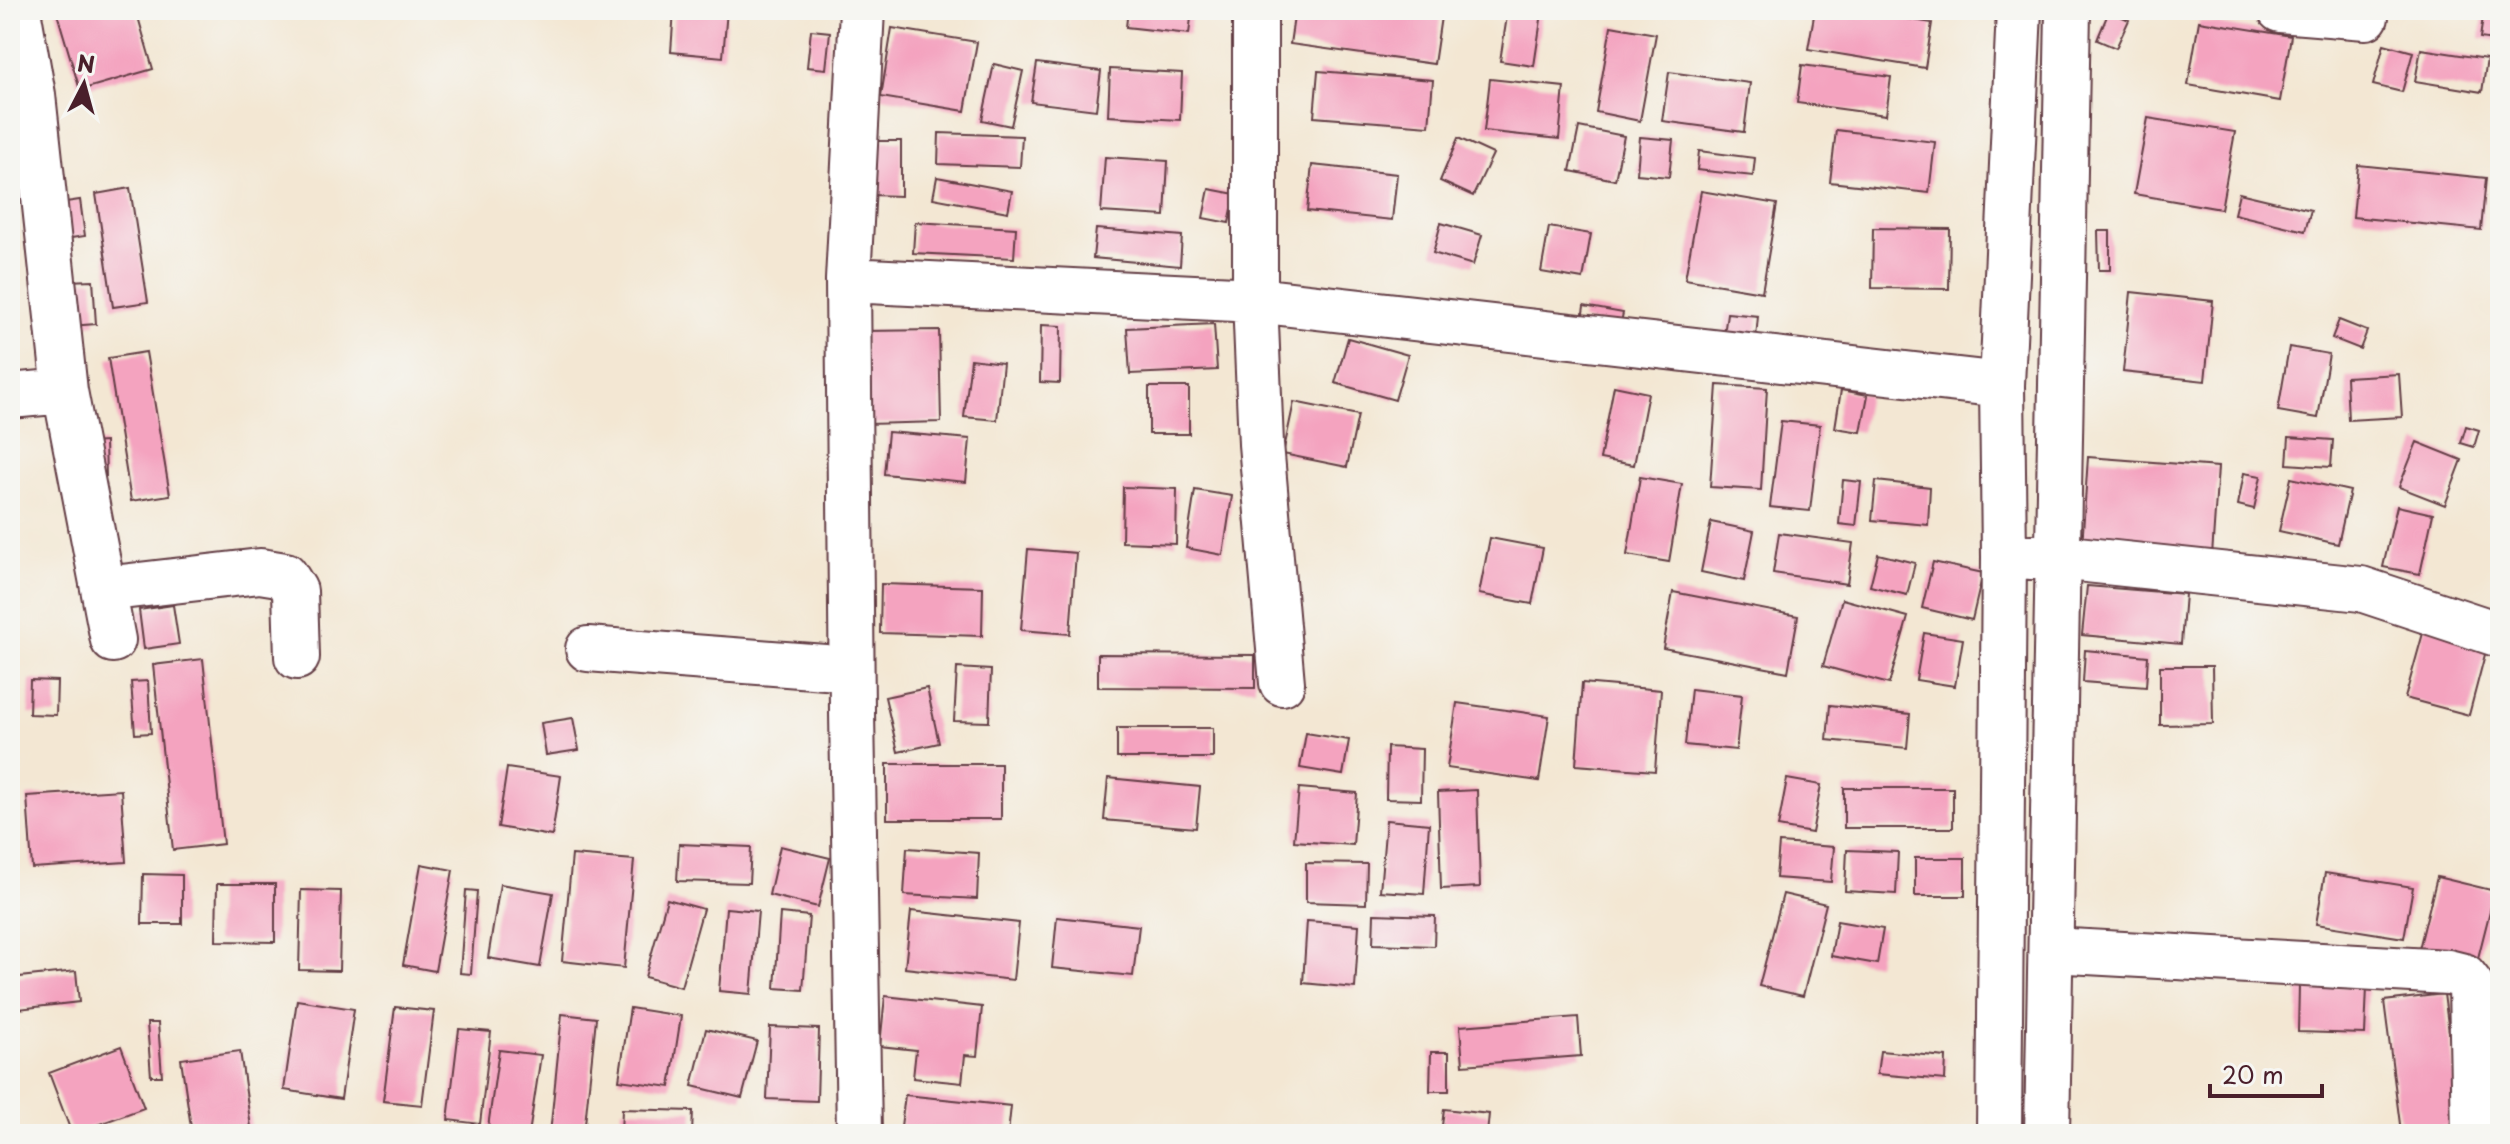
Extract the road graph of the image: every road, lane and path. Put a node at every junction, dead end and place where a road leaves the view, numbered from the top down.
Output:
1 (18, 10) edge
2 (862, 10) edge
3 (1255, 10) edge
4 (2019, 10) edge
5 (2068, 10) edge
6 (2280, 10) edge
7 (2366, 17) dead end
8 (21, 96) edge
9 (848, 280) junction
10 (1255, 300) junction
11 (2002, 385) junction
12 (65, 391) junction
13 (10, 396) edge
14 (2004, 557) junction
15 (2058, 557) junction
16 (104, 589) junction
17 (2500, 635) edge
18 (113, 640) dead end
19 (588, 649) dead end
20 (297, 657) dead end
21 (851, 669) junction
22 (1282, 683) dead end
23 (2051, 950) junction
24 (859, 1134) edge
25 (1999, 1134) edge
26 (2047, 1134) edge
27 (2474, 1134) edge

1 - 8 street
2 - 9 street
3 - 10 street
4 - 11 street
5 - 15 street
6 - 7 street
8 - 12 street
9 - 10 street
9 - 21 street
10 - 11 street
10 - 22 street
11 - 14 street
12 - 13 street
12 - 16 street
14 - 15 street
14 - 25 street
15 - 17 street
15 - 23 street
16 - 18 street
16 - 20 street
19 - 21 street
21 - 24 street
23 - 26 street
23 - 27 street

